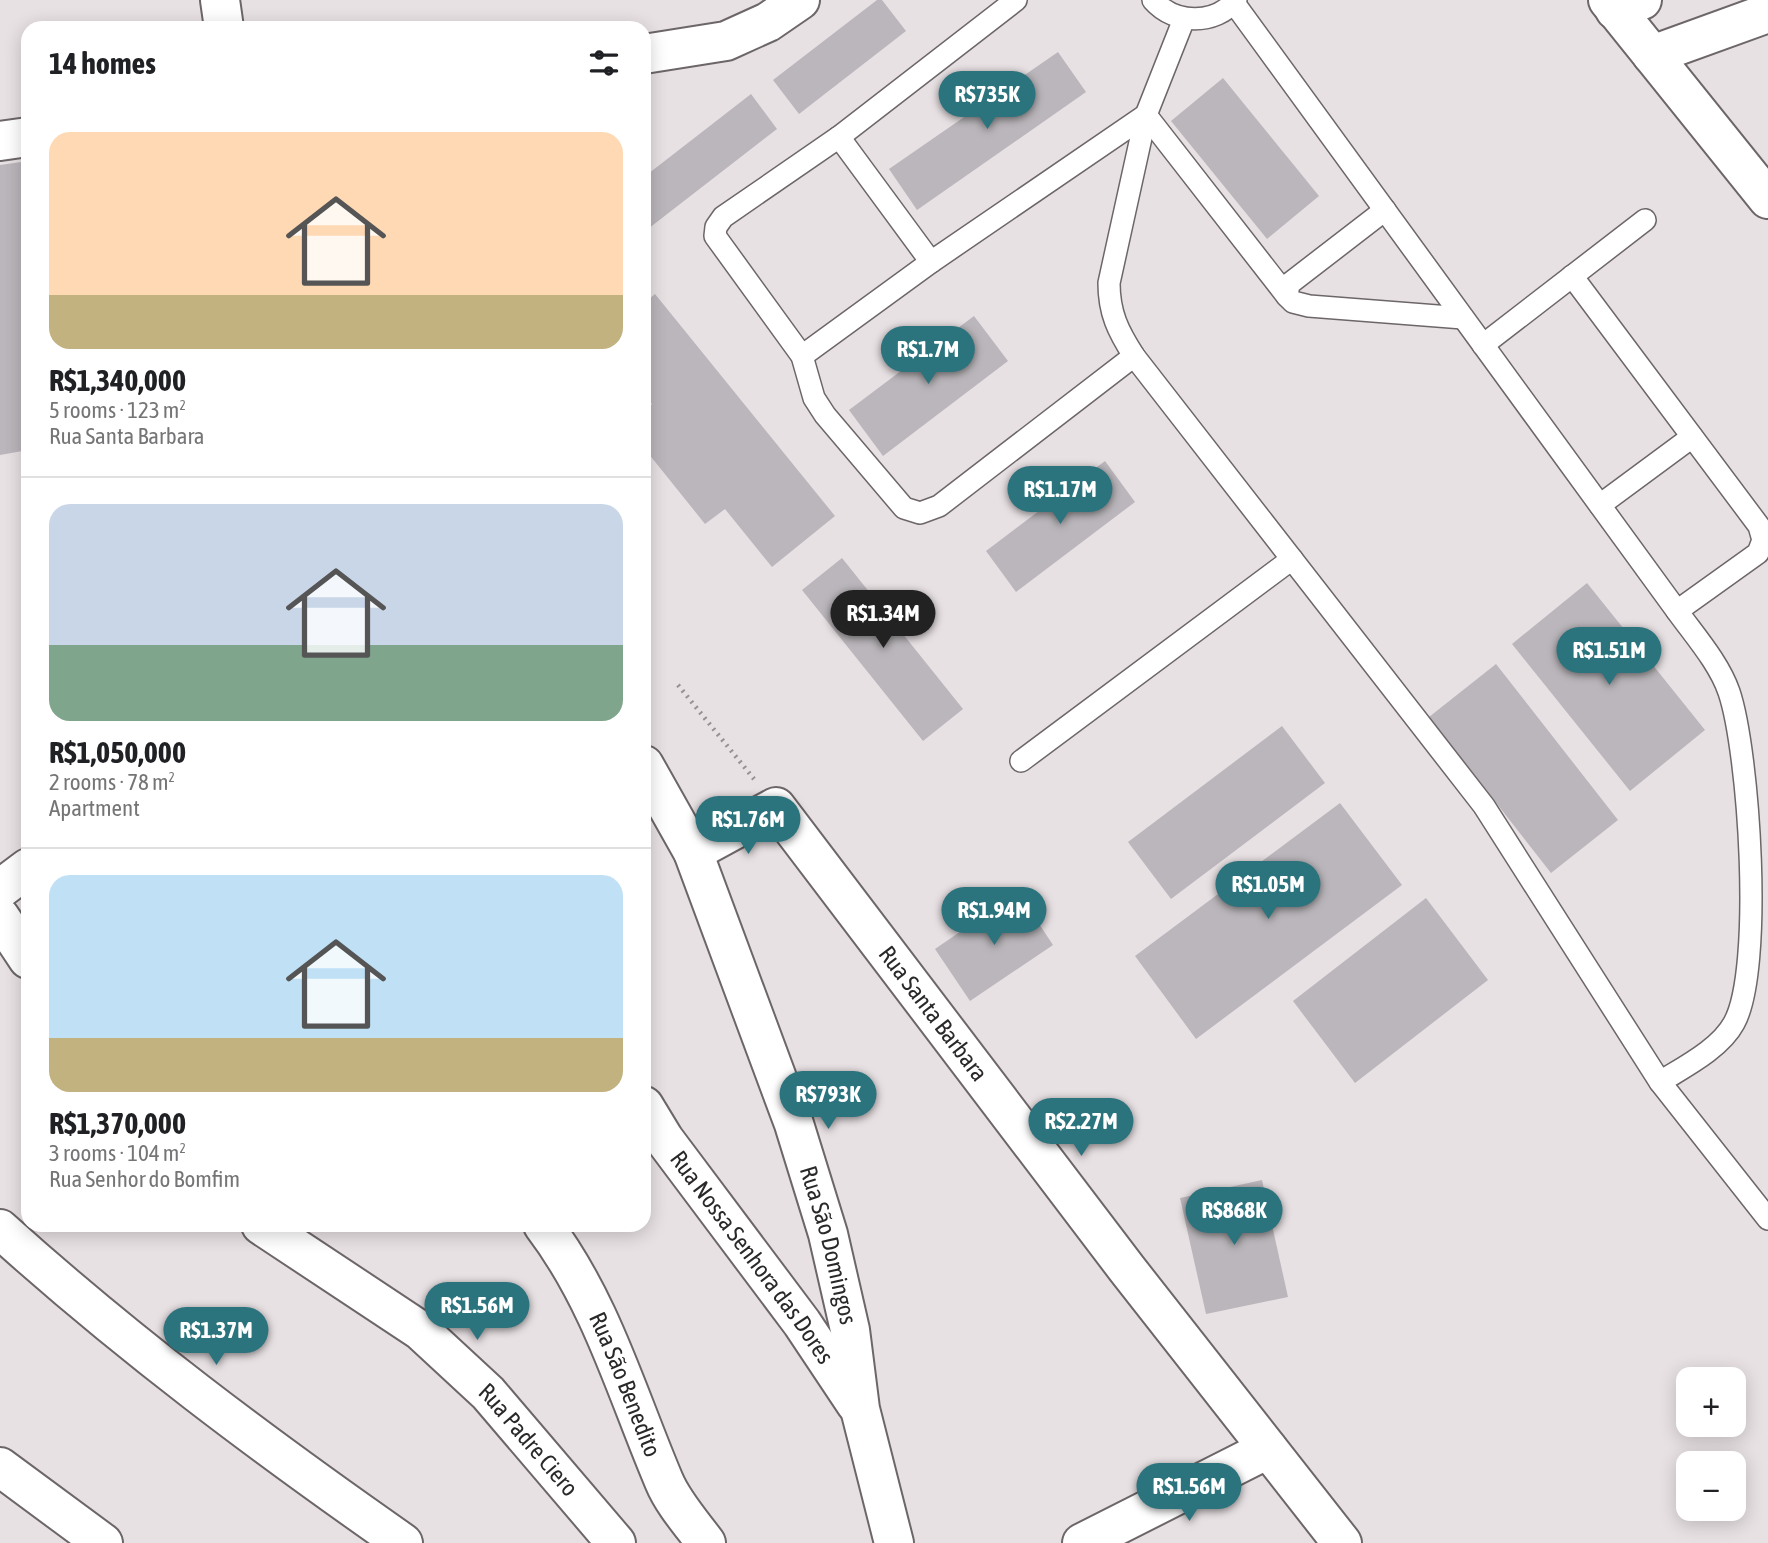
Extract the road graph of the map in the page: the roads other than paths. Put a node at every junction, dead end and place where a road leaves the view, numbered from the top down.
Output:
1 (220, 0) edge
2 (800, 0) edge
3 (1016, 0) edge
4 (1153, 0) edge
5 (1235, 1) edge
6 (1622, 3) edge
7 (1768, 13) edge
8 (1184, 19) junction
9 (223, 21) edge
10 (651, 53) edge
11 (1652, 55) junction
12 (1146, 115) junction
13 (839, 137) junction
14 (21, 139) edge
15 (0, 141) edge
16 (1768, 199) edge
17 (1385, 209) junction
18 (1645, 220) dead end
19 (932, 262) junction
20 (1572, 276) junction
21 (1287, 296) junction
22 (1463, 318) junction
23 (1483, 345) junction
24 (802, 356) junction
25 (1134, 356) junction
26 (1692, 437) junction
27 (1600, 505) junction
28 (1292, 559) junction
29 (1677, 611) junction
30 (1021, 761) dead end
31 (651, 778) edge
32 (692, 852) junction
33 (21, 873) edge
34 (0, 889) edge
35 (0, 917) edge
36 (21, 948) edge
37 (1660, 1082) junction
38 (651, 1118) edge
39 (1768, 1219) edge
40 (0, 1229) edge
41 (272, 1232) edge
42 (548, 1232) edge
43 (859, 1409) junction
44 (1268, 1449) junction
45 (0, 1467) edge
46 (884, 1538) edge
47 (103, 1543) edge
48 (402, 1543) edge
49 (616, 1543) edge
50 (706, 1543) edge
51 (1082, 1543) edge
52 (1342, 1543) edge

1 - 9 street
2 - 10 street
3 - 13 lane
4 - 8 lane
5 - 8 lane
5 - 17 lane
6 - 11 street
7 - 11 street
8 - 12 lane
11 - 16 street
12 - 19 lane
12 - 21 lane
12 - 25 lane
13 - 19 lane
13 - 24 lane
14 - 15 street
17 - 21 lane
17 - 22 lane
18 - 20 lane
19 - 24 lane
20 - 23 lane
20 - 26 lane
21 - 22 lane
22 - 23 lane
23 - 27 lane
24 - 25 lane
25 - 28 lane
26 - 27 lane
26 - 29 lane
27 - 29 lane
28 - 30 lane
28 - 37 lane
29 - 37 lane
31 - 32 street, Rua São Domingos
32 - 43 street, Rua São Domingos
32 - 44 street, Rua Santa Barbara
33 - 34 street
35 - 36 street
37 - 39 lane
38 - 43 street, Rua Nossa Senhora das Dores
40 - 48 street
41 - 49 street, Rua Padre Ciero
42 - 50 street, Rua São Benedito
43 - 46 street, Rua São Domingos
44 - 51 street
44 - 52 street, Rua Santa Barbara
45 - 47 street

